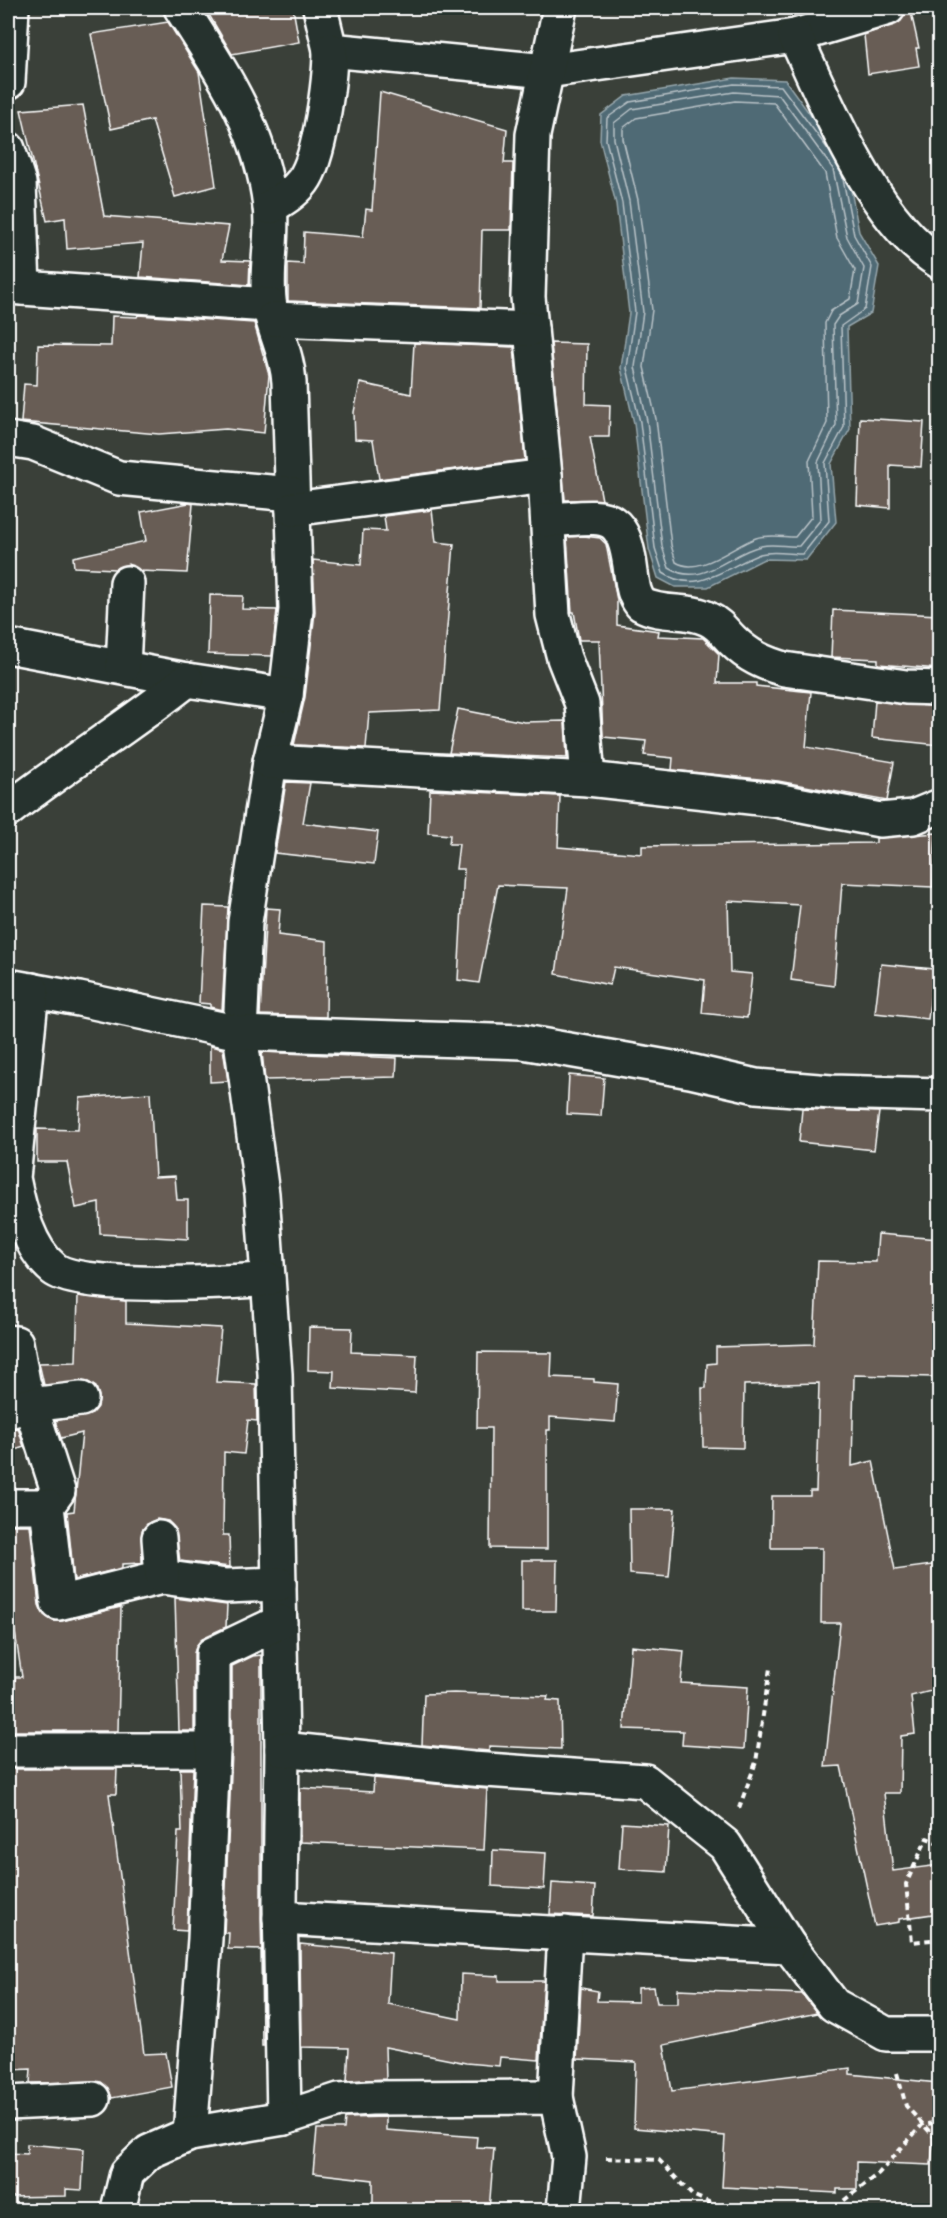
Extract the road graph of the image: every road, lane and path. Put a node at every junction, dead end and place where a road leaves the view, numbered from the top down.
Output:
1 (12, 8) edge
2 (181, 8) edge
3 (320, 8) edge
4 (560, 8) edge
5 (888, 8) edge
6 (795, 36) junction
7 (330, 50) junction
8 (547, 71) junction
9 (8, 82) edge
10 (8, 149) edge
11 (270, 207) junction
12 (939, 262) edge
13 (15, 288) edge
14 (271, 312) junction
15 (531, 330) junction
16 (8, 439) edge
17 (545, 476) junction
18 (292, 502) junction
19 (548, 520) junction
20 (127, 583) dead end
21 (8, 646) edge
22 (123, 667) junction
23 (187, 680) junction
24 (939, 688) edge
25 (286, 695) junction
26 (270, 762) junction
27 (588, 779) junction
28 (939, 806) edge
29 (8, 810) edge
30 (20, 988) edge
31 (240, 1034) junction
32 (939, 1095) edge
33 (12, 1195) edge
34 (268, 1279) junction
35 (8, 1342) edge
36 (81, 1399) dead end
37 (19, 1408) edge
38 (8, 1506) edge
39 (47, 1506) junction
40 (159, 1538) dead end
41 (162, 1577) junction
42 (279, 1584) junction
43 (280, 1622) junction
44 (770, 1668) dead end
45 (282, 1749) junction
46 (8, 1750) edge
47 (213, 1750) junction
48 (939, 1844) edge
49 (724, 1845) junction
50 (280, 1918) junction
51 (565, 1933) junction
52 (939, 1939) edge
53 (789, 1946) junction
54 (886, 2034) junction
55 (939, 2034) edge
56 (556, 2097) junction
57 (93, 2099) dead end
58 (8, 2103) edge
59 (284, 2118) junction
60 (939, 2123) edge
61 (923, 2124) junction
62 (190, 2134) junction
63 (939, 2145) edge
64 (569, 2157) junction
65 (118, 2211) edge
66 (564, 2211) edge
67 (728, 2211) edge
68 (841, 2211) edge

1 - 9 street
2 - 11 street
3 - 7 street
4 - 8 street
5 - 6 street
6 - 8 street
6 - 12 street
7 - 8 street
7 - 11 street
8 - 15 street
10 - 13 street
11 - 14 street
13 - 14 street
14 - 15 street
14 - 18 street
15 - 17 street
16 - 18 street
17 - 18 street
17 - 19 street
18 - 25 street
19 - 24 street
19 - 27 street
20 - 22 street
21 - 22 street
22 - 23 street
23 - 25 street
23 - 29 street
25 - 26 street
26 - 27 street
26 - 31 street
27 - 28 street
30 - 31 street
30 - 33 street
31 - 32 street
31 - 34 street
33 - 34 street
34 - 42 street
35 - 37 street
36 - 37 street
37 - 39 street
38 - 39 street
39 - 41 street
40 - 41 street
41 - 42 street
42 - 43 street
43 - 45 street
43 - 47 street
44 - 49 path
45 - 49 street
45 - 50 street
46 - 47 street
47 - 62 street
48 - 52 path
49 - 53 street
50 - 51 street
50 - 59 street
51 - 53 street
51 - 56 street
53 - 54 street
54 - 55 street
54 - 61 path
56 - 59 street
56 - 64 street
57 - 58 street
59 - 62 street
60 - 61 path
61 - 63 path
61 - 68 path
62 - 65 street
64 - 66 street
64 - 67 path

